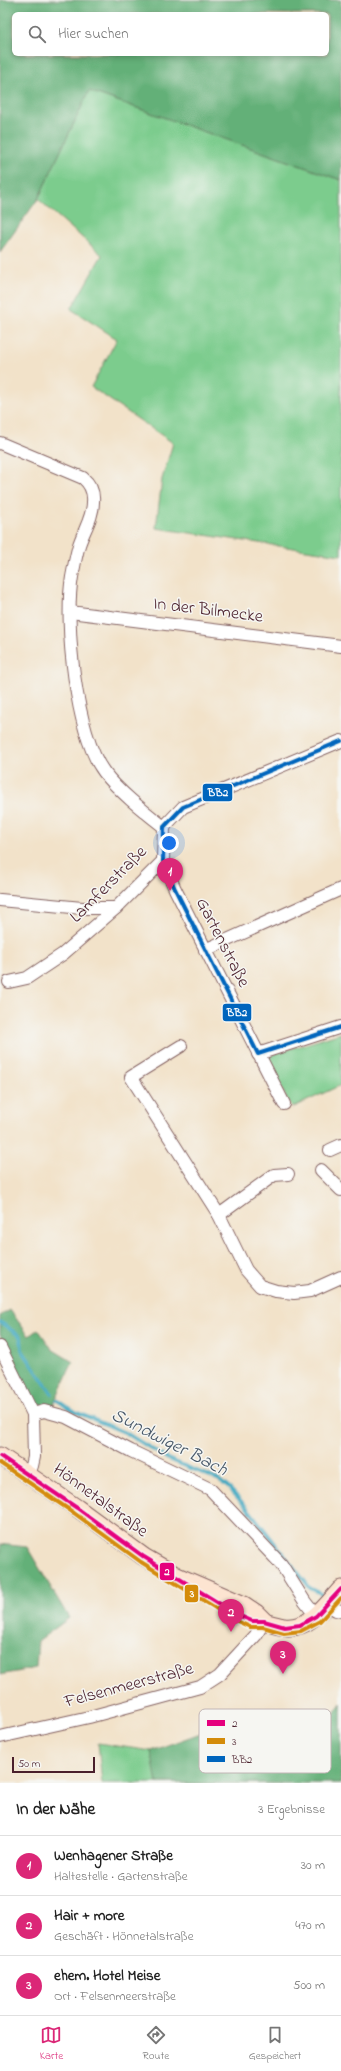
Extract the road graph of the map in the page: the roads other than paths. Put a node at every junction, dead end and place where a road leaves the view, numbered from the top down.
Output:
1 (0, 443) edge
2 (70, 612) junction
3 (341, 646) edge
4 (341, 740) edge
5 (164, 827) junction
6 (163, 861) junction
7 (341, 889) edge
8 (0, 900) edge
9 (116, 908) junction
10 (205, 950) junction
11 (9, 982) dead end
12 (341, 1027) edge
13 (181, 1046) dead end
14 (258, 1054) junction
15 (284, 1104) dead end
16 (321, 1170) dead end
17 (288, 1174) dead end
18 (341, 1190) edge
19 (219, 1215) junction
20 (341, 1277) edge
21 (0, 1348) edge
22 (32, 1414) junction
23 (0, 1456) edge
24 (26, 1473) junction
25 (341, 1589) edge
26 (328, 1610) edge
27 (264, 1621) junction
28 (0, 1737) edge

1 - 2 street
2 - 3 street, In der Bilmecke
2 - 5 street
4 - 5 street
5 - 6 street, Lamferstraße
6 - 9 street, Lamferstraße
6 - 10 street, Gartenstraße
7 - 10 street
8 - 9 street
9 - 11 street, Lamferstraße
10 - 14 street, Gartenstraße
12 - 14 street
13 - 19 street
14 - 15 street, Gartenstraße
16 - 18 street
17 - 19 street
19 - 20 street
21 - 22 street
22 - 24 street
22 - 26 street
23 - 24 main road, Hönnetalstraße
24 - 27 main road, Hönnetalstraße
25 - 26 main road, Hönnetalstraße
26 - 27 main road, Hönnetalstraße
27 - 28 street, Felsenmeerstraße

